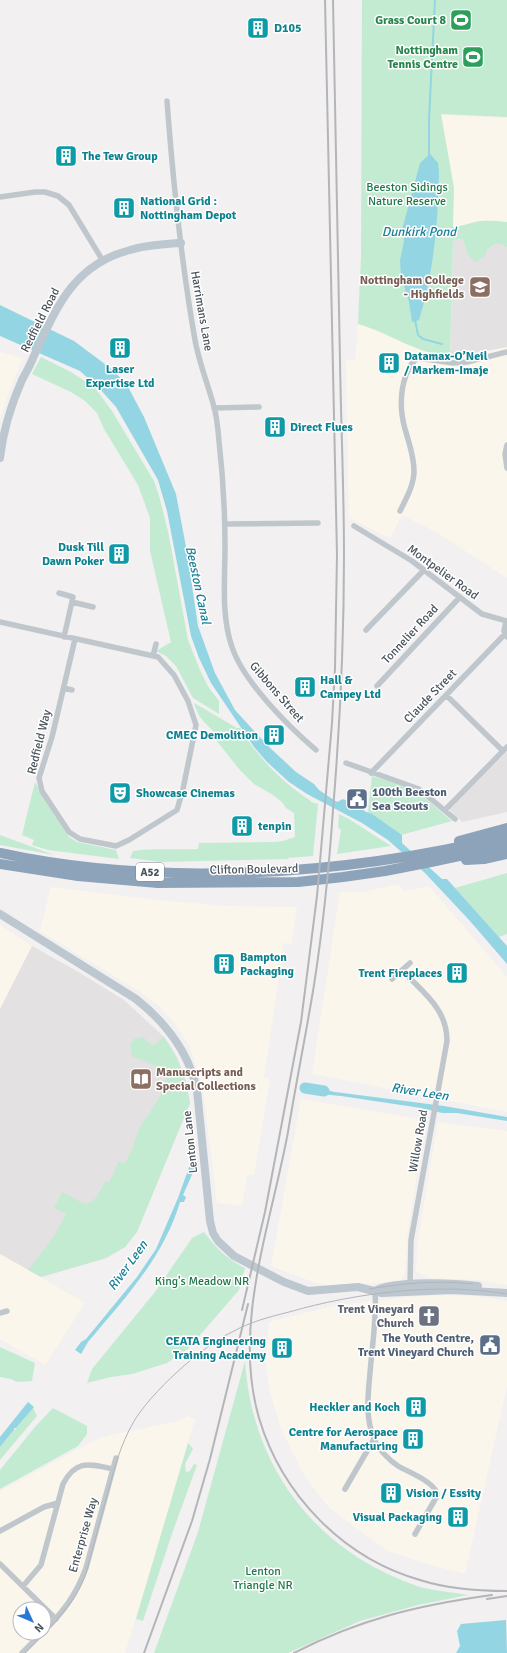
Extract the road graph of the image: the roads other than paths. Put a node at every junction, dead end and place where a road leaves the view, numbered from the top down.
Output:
1 (167, 101) dead end
2 (0, 198) edge
3 (181, 243) junction
4 (102, 261) junction
5 (507, 352) edge
6 (260, 407) dead end
7 (214, 408) junction
8 (507, 445) edge
9 (0, 458) edge
10 (507, 468) edge
11 (400, 511) dead end
12 (318, 523) dead end
13 (225, 524) junction
14 (354, 526) dead end
15 (424, 570) junction
16 (59, 593) dead end
17 (460, 597) junction
18 (72, 602) junction
19 (93, 606) dead end
20 (507, 621) edge
21 (0, 622) edge
22 (366, 630) dead end
23 (506, 636) edge
24 (64, 637) junction
25 (75, 639) junction
26 (156, 644) dead end
27 (153, 656) junction
28 (377, 686) dead end
29 (64, 688) junction
30 (72, 690) dead end
31 (446, 695) junction
32 (505, 749) edge
33 (316, 750) dead end
34 (346, 763) dead end
35 (371, 773) junction
36 (445, 810) junction
37 (455, 819) dead end
38 (507, 828) edge
39 (507, 836) edge
40 (507, 846) edge
41 (424, 852) junction
42 (0, 853) edge
43 (507, 854) edge
44 (431, 862) junction
45 (0, 864) edge
46 (0, 914) edge
47 (410, 963) dead end
48 (402, 970) junction
49 (392, 980) dead end
50 (410, 1285) junction
51 (375, 1291) junction
52 (418, 1291) junction
53 (507, 1293) edge
54 (6, 1311) dead end
55 (0, 1312) edge
56 (374, 1439) junction
57 (116, 1458) dead end
58 (113, 1470) junction
59 (345, 1489) dead end
60 (58, 1503) junction
61 (0, 1530) edge
62 (415, 1534) dead end
63 (0, 1564) edge
64 (22, 1586) junction
65 (56, 1619) junction
66 (52, 1623) edge
67 (34, 1641) edge
68 (22, 1653) edge

1 - 3 street, Harrimans Lane
2 - 4 street
3 - 4 street, Redfield Road
3 - 7 street, Harrimans Lane
4 - 9 street, Redfield Road
5 - 11 street
6 - 7 street
7 - 13 street, Harrimans Lane
8 - 10 street
12 - 13 street
13 - 33 street, Gibbons Street
14 - 15 street, Montpelier Road
15 - 17 street, Montpelier Road
15 - 22 street
16 - 18 street
17 - 20 street, Montpelier Road
17 - 28 street, Tonnelier Road
18 - 19 street
18 - 24 street
20 - 23 street, Montpelier Road
21 - 24 street, Redfield Way
23 - 31 street, Claude Street
24 - 25 street, Redfield Way
25 - 27 street, Redfield Way
25 - 29 street, Redfield Way
26 - 27 street
27 - 29 street, Redfield Way
29 - 30 street
31 - 32 street
31 - 35 street, Claude Street
32 - 36 street
34 - 35 street
35 - 36 street
36 - 37 street
38 - 41 highway
39 - 41 highway, Clifton Boulevard / A52
40 - 44 highway, Clifton Boulevard / A52
41 - 42 highway, Clifton Boulevard / A52
43 - 44 highway
44 - 45 highway, Clifton Boulevard / A52
46 - 51 street, Lenton Lane
47 - 48 street
48 - 49 street
48 - 50 street, Willow Road
50 - 51 street, Lenton Lane
50 - 52 street
50 - 53 street, Lenton Lane
51 - 52 street, Lenton Lane
51 - 56 street
52 - 53 street, Lenton Lane
54 - 55 street
56 - 59 street
56 - 62 street
57 - 58 street, Enterprise Way
58 - 60 street
58 - 65 street, Enterprise Way
60 - 61 street
60 - 64 street
63 - 64 street
64 - 65 street
65 - 66 street, Enterprise Way
67 - 68 street, Enterprise Way

